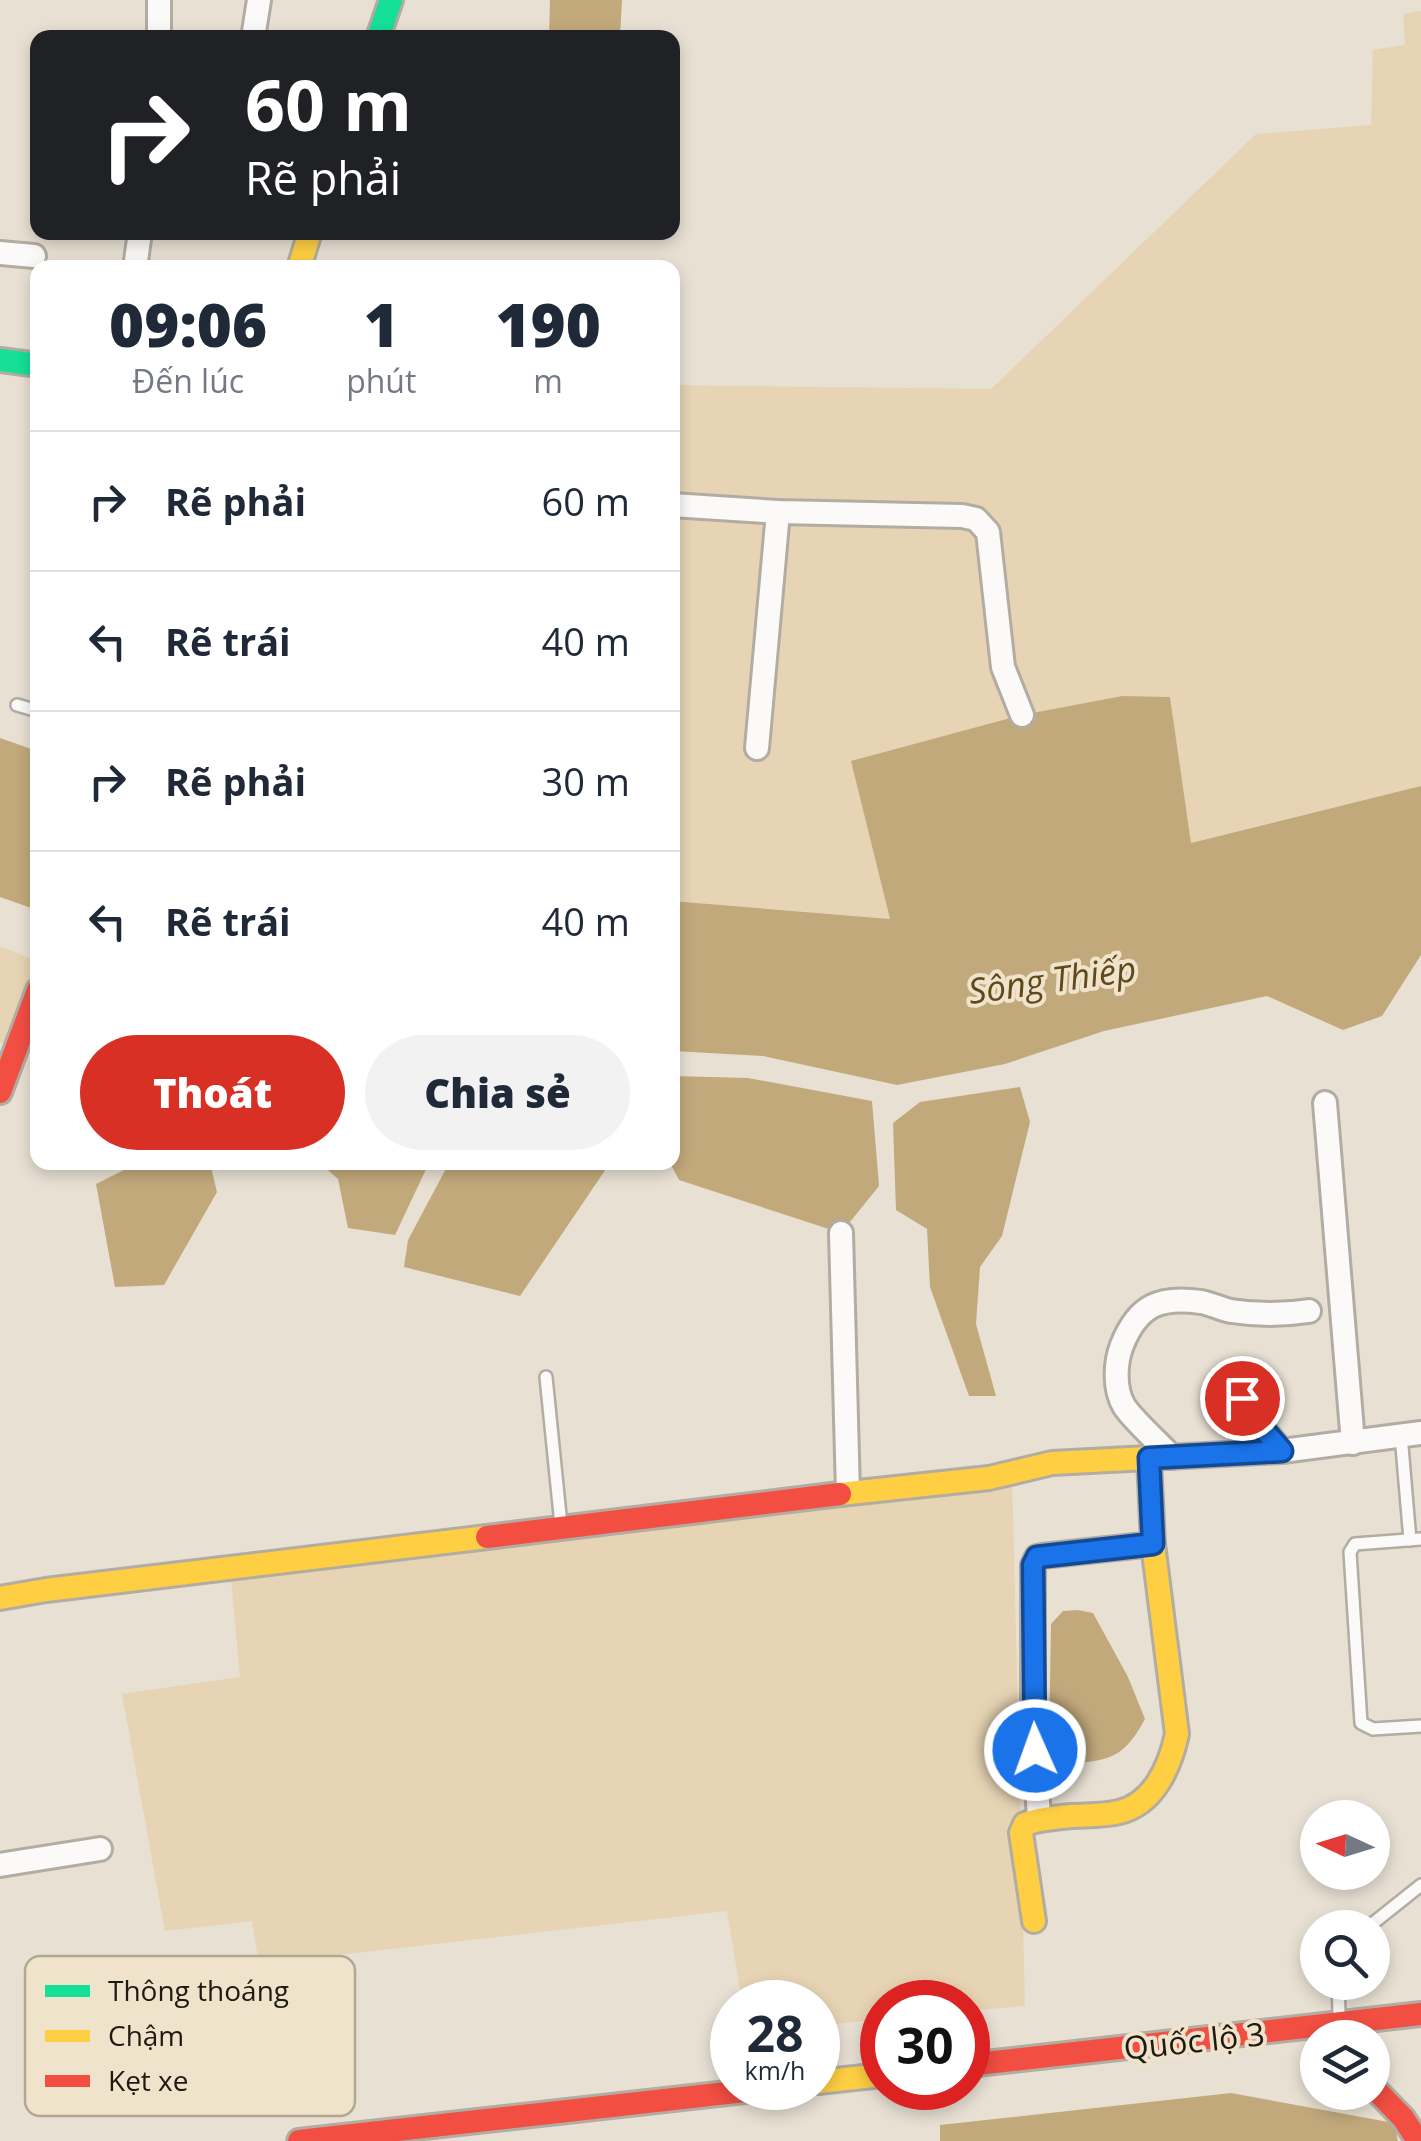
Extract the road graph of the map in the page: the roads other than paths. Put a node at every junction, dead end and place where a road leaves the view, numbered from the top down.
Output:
1 (159, 0) edge
2 (259, 0) edge
3 (391, 0) edge
4 (159, 30) edge
5 (254, 30) edge
6 (381, 30) edge
7 (0, 253) edge
8 (34, 256) dead end
9 (0, 360) edge
10 (30, 364) edge
11 (680, 506) edge
12 (778, 512) junction
13 (16, 705) dead end
14 (30, 709) edge
15 (1022, 715) dead end
16 (757, 748) dead end
17 (30, 1011) edge
18 (0, 1092) edge
19 (1325, 1104) dead end
20 (841, 1233) dead end
21 (1309, 1311) dead end
22 (1240, 1374) dead end
23 (546, 1377) dead end
24 (1411, 1434) edge
25 (1352, 1443) junction
26 (1282, 1451) junction
27 (1161, 1458) junction
28 (848, 1493) junction
29 (561, 1529) junction
30 (1416, 1540) edge
31 (1153, 1544) junction
32 (0, 1598) edge
33 (1421, 1726) edge
34 (1039, 1819) junction
35 (100, 1848) dead end
36 (0, 1865) edge
37 (1421, 1884) edge
38 (1389, 1910) edge
39 (1034, 1921) dead end
40 (1421, 2014) edge
41 (1372, 2020) edge
42 (1300, 2028) edge
43 (1286, 2029) junction
44 (1300, 2037) edge
45 (990, 2063) edge
46 (710, 2095) edge
47 (1390, 2104) edge
48 (299, 2141) edge
49 (1418, 2141) edge

1 - 4 street
2 - 5 street
3 - 6 main road
7 - 8 street
9 - 10 main road
11 - 12 street
12 - 15 street
12 - 16 street
13 - 14 lane
17 - 18 main road
19 - 25 street
20 - 28 street
21 - 27 street
22 - 26 street
23 - 29 lane
24 - 25 street
24 - 30 lane
25 - 26 street
26 - 27 main road
27 - 28 main road
27 - 31 main road
28 - 29 main road
29 - 32 main road
30 - 33 lane
31 - 34 main road
31 - 34 street
34 - 39 main road
35 - 36 street
37 - 38 lane
40 - 41 main road, Quốc lộ 3
42 - 43 main road, Quốc lộ 3
43 - 44 main road
43 - 45 main road, Quốc lộ 3
46 - 48 main road
47 - 49 main road

